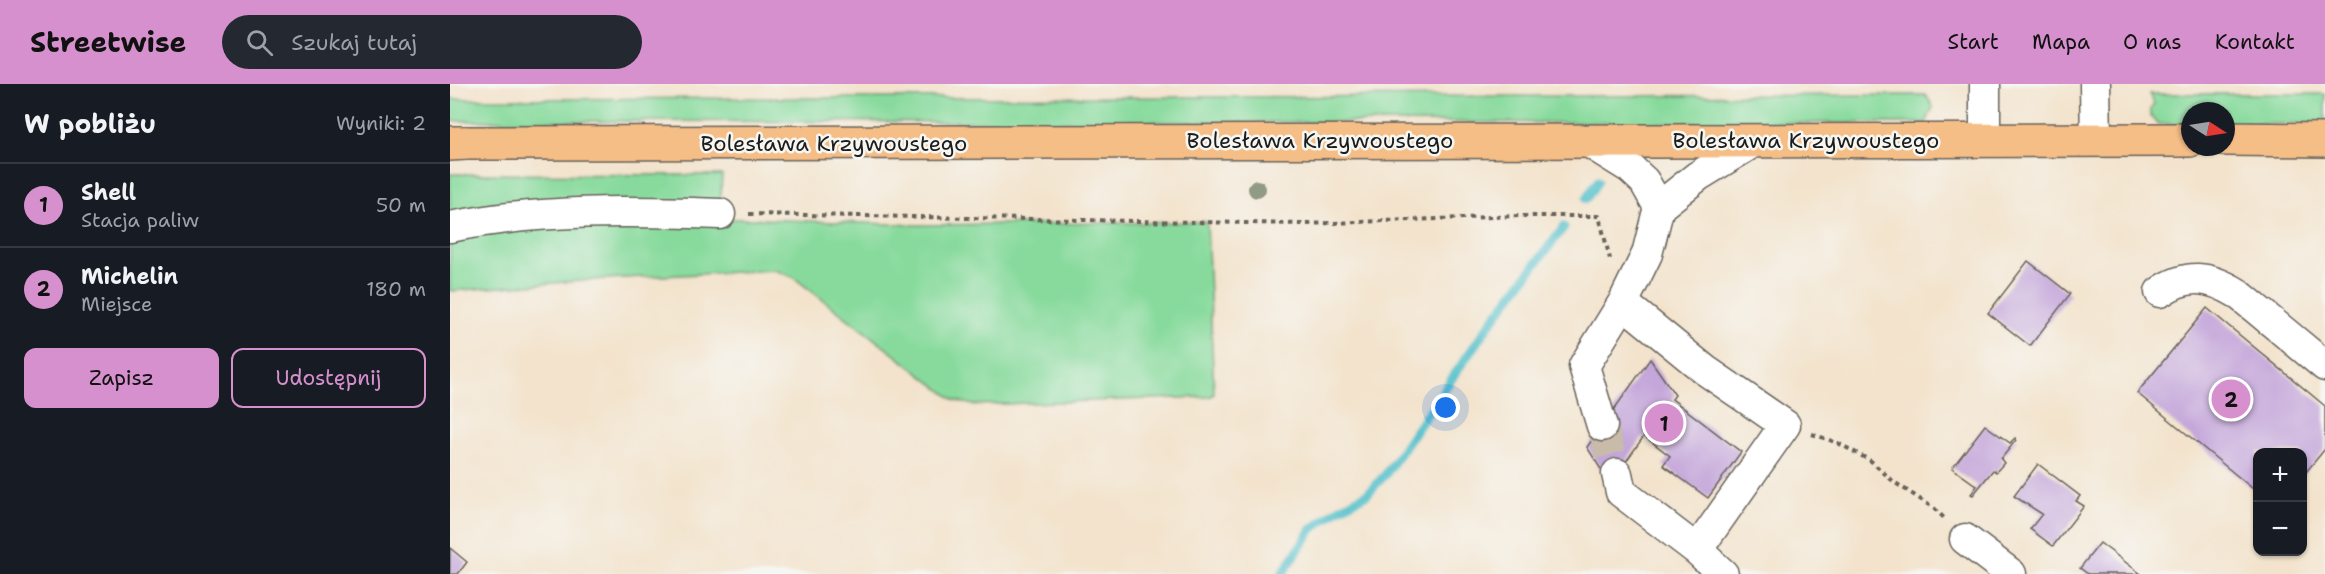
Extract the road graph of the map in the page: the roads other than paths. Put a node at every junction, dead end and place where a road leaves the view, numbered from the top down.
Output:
1 (1985, 84) edge
2 (2095, 84) edge
3 (1585, 140) junction
4 (1757, 140) junction
5 (1985, 140) junction
6 (2096, 140) junction
7 (2181, 140) edge
8 (2235, 140) edge
9 (2325, 140) edge
10 (455, 143) edge
11 (1659, 207) junction
12 (719, 214) road end
13 (450, 227) edge
14 (2160, 292) dead end
15 (1623, 303) junction
16 (2325, 366) edge
17 (1602, 426) tunnel mouth
18 (1619, 483) tunnel mouth
19 (1966, 541) road end
20 (1697, 550) junction
21 (1723, 574) edge
22 (2011, 574) edge

1 - 5 street
2 - 6 street
3 - 4 main road, Bolesława Krzywoustego
3 - 10 main road, Bolesława Krzywoustego
3 - 11 street
4 - 5 main road, Bolesława Krzywoustego
4 - 11 street
5 - 6 main road, Bolesława Krzywoustego
6 - 7 main road, Bolesława Krzywoustego
8 - 9 main road
11 - 15 street
12 - 13 street
14 - 16 street
15 - 17 street
15 - 20 street
18 - 20 street
19 - 22 street
20 - 21 street

